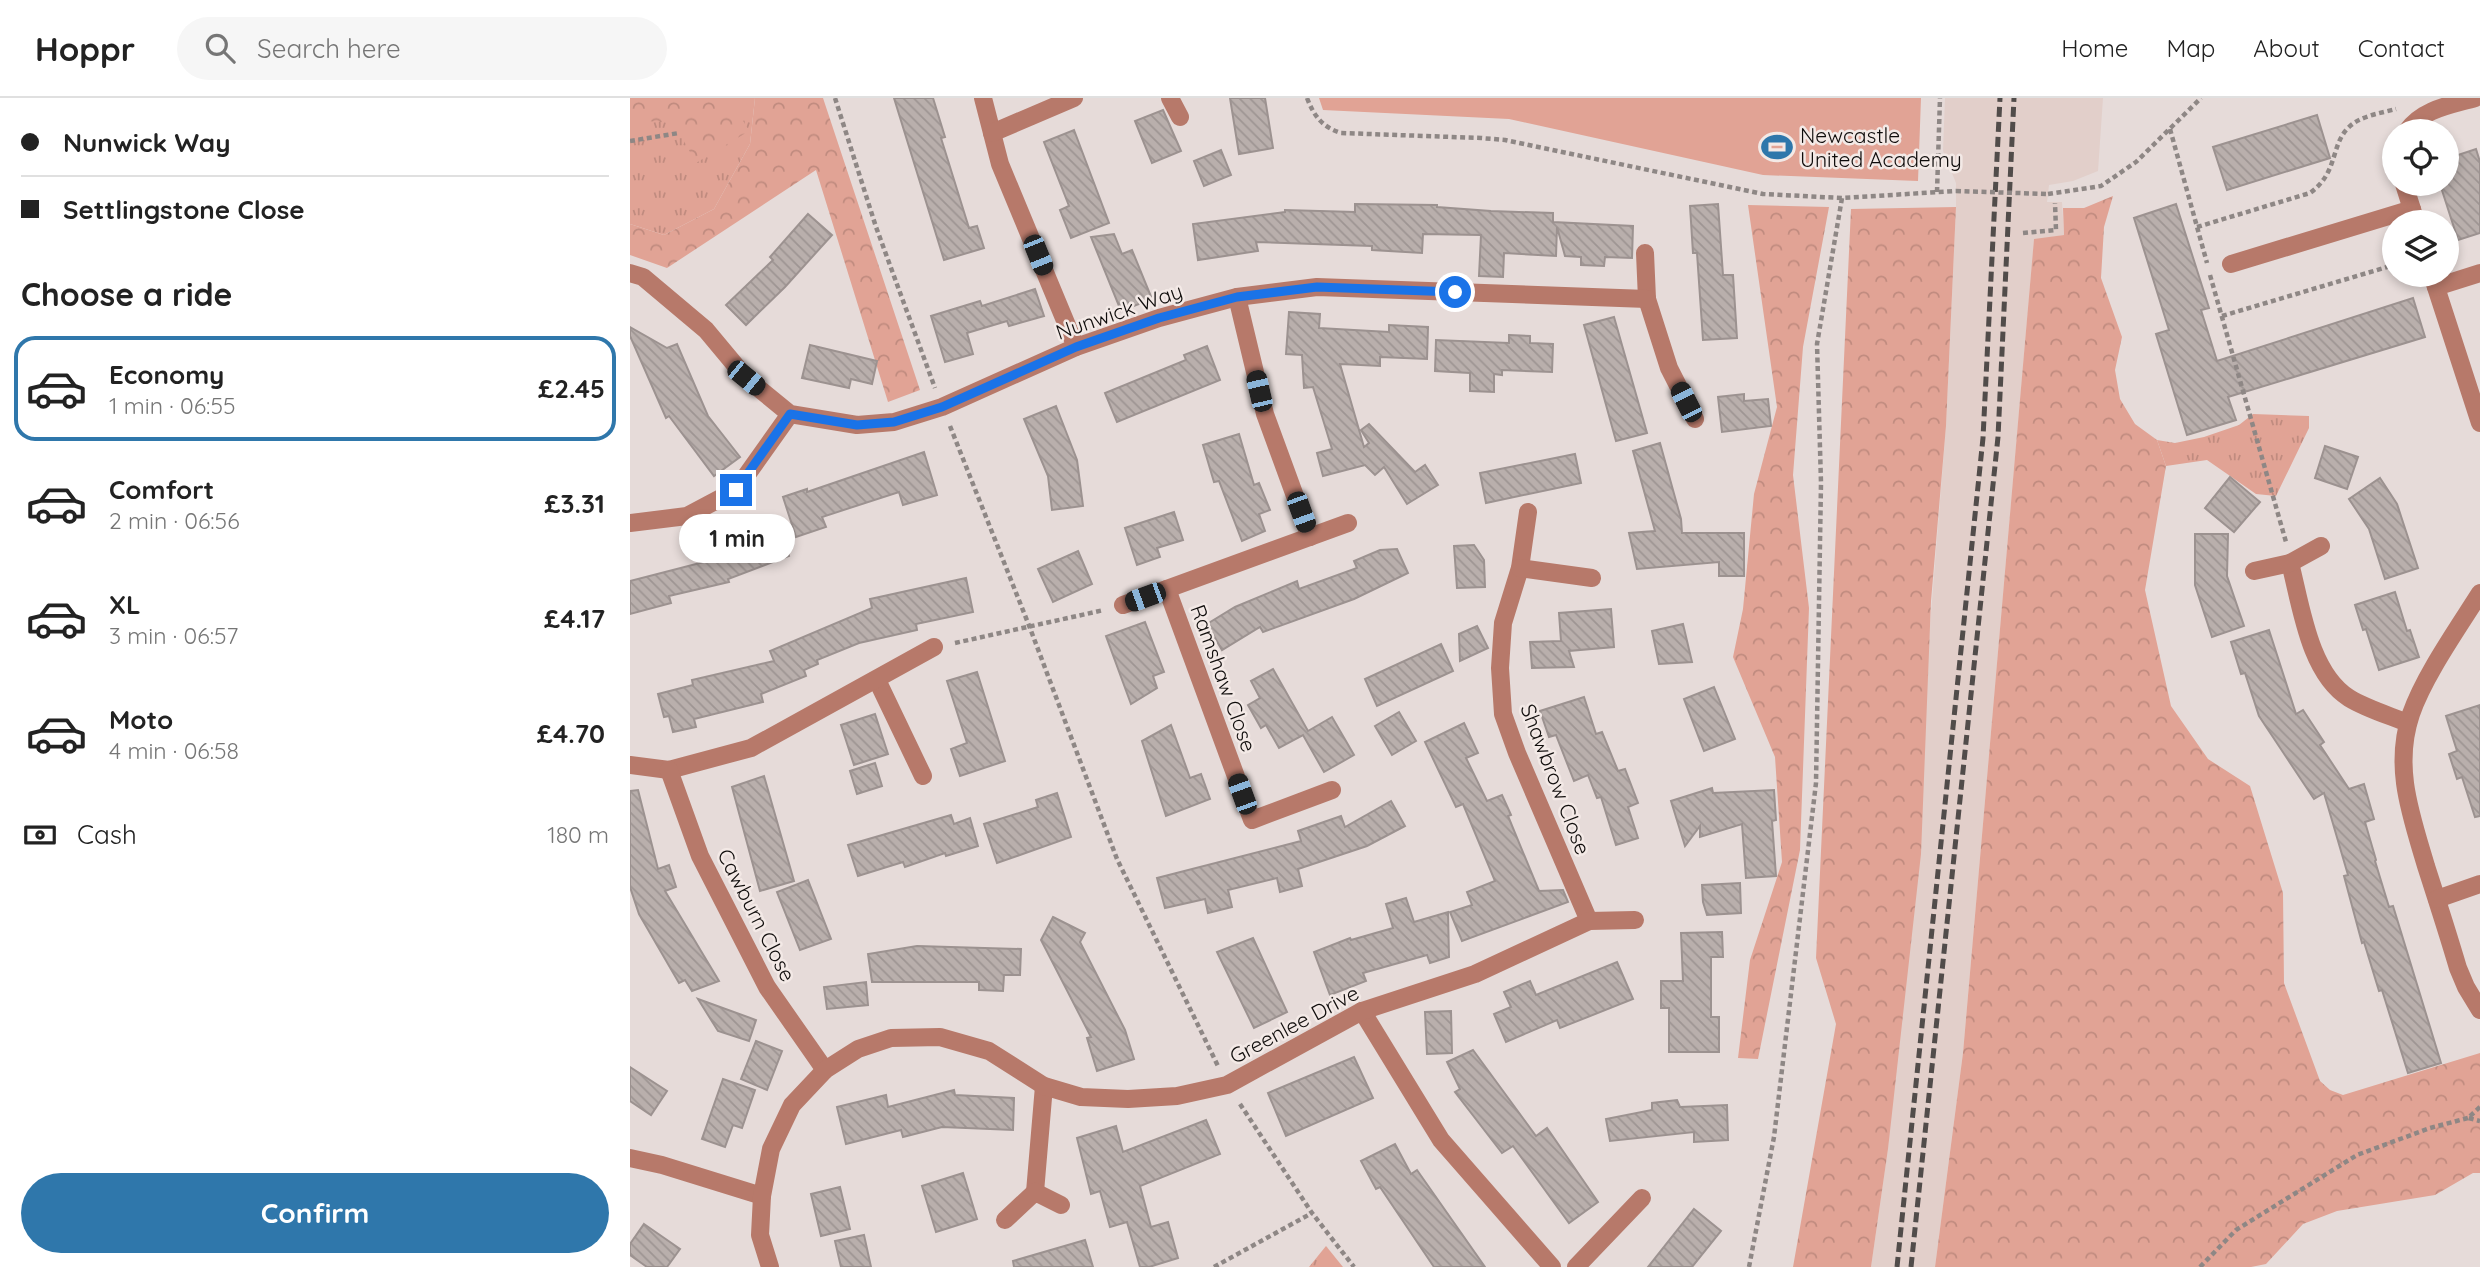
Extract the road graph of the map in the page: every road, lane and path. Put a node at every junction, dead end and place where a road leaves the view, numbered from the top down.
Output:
1 (835, 98) edge
2 (983, 98) edge
3 (1074, 98) edge
4 (1170, 98) edge
5 (1307, 98) edge
6 (1940, 98) edge
7 (2201, 98) edge
8 (2475, 98) edge
9 (2404, 106) dead end
10 (1180, 117) dead end
11 (2418, 119) edge
12 (2169, 129) junction
13 (679, 133) dead end
14 (992, 134) junction
15 (630, 141) edge
16 (1937, 192) junction
17 (1843, 198) junction
18 (2055, 203) dead end
19 (2382, 224) edge
20 (2197, 227) junction
21 (2023, 233) dead end
22 (1645, 253) dead end
23 (2231, 264) dead end
24 (2382, 269) edge
25 (630, 273) edge
26 (2480, 273) edge
27 (2459, 277) edge
28 (2436, 287) edge
29 (1237, 297) junction
30 (1647, 299) junction
31 (2222, 316) junction
32 (1076, 347) junction
33 (942, 407) junction
34 (790, 414) junction
35 (1695, 419) dead end
36 (2480, 423) edge
37 (1528, 512) dead end
38 (630, 523) edge
39 (1348, 523) dead end
40 (1310, 537) junction
41 (2321, 546) dead end
42 (2290, 563) junction
43 (1520, 568) junction
44 (2254, 570) dead end
45 (1592, 578) dead end
46 (1167, 589) junction
47 (2480, 593) edge
48 (1123, 606) joint
49 (1030, 628) junction
50 (934, 647) joint
51 (877, 680) junction
52 (2408, 723) junction
53 (630, 765) edge
54 (669, 770) junction
55 (923, 776) dead end
56 (1332, 790) dead end
57 (2480, 884) edge
58 (2437, 900) junction
59 (1635, 920) dead end
60 (1589, 921) junction
61 (2480, 1010) edge
62 (1362, 1011) junction
63 (825, 1070) junction
64 (1227, 1085) junction
65 (1044, 1086) junction
66 (2480, 1107) edge
67 (2468, 1118) junction
68 (2480, 1121) edge
69 (630, 1158) edge
70 (1035, 1192) junction
71 (762, 1196) junction
72 (1642, 1198) dead end
73 (1061, 1205) dead end
74 (1312, 1213) junction
75 (1005, 1220) dead end
76 (770, 1267) edge
77 (1214, 1267) edge
78 (1354, 1267) edge
79 (1552, 1267) edge
80 (1576, 1267) edge
81 (1749, 1267) edge
82 (2200, 1267) edge

1 - 33 path
2 - 14 street
3 - 14 street
4 - 10 street
5 - 17 path
6 - 16 path
7 - 12 path
8 - 11 street
9 - 20 path
12 - 16 path, bridge
12 - 20 path
13 - 15 path
14 - 32 street
16 - 17 path
17 - 81 path
18 - 21 path
19 - 23 street
20 - 31 path
22 - 30 street
24 - 31 path
25 - 34 street, Nunwick Way
26 - 27 street
28 - 36 street
29 - 30 street, Nunwick Way
29 - 32 street, Nunwick Way
29 - 40 street
30 - 35 street
31 - 42 path
32 - 33 street, Nunwick Way
33 - 34 street, Nunwick Way
33 - 49 path
34 - 38 street
37 - 43 street, Shawbrow Close
39 - 40 street, Ramshaw Close
40 - 46 street, Ramshaw Close
41 - 42 street
42 - 44 street
42 - 52 street
43 - 45 street
43 - 60 street, Shawbrow Close
46 - 48 street, Ramshaw Close
46 - 56 street, Ramshaw Close
47 - 52 street
48 - 49 path
49 - 50 path
49 - 64 path
50 - 51 street
51 - 54 street
51 - 55 street
52 - 58 street
53 - 54 street
54 - 63 street, Cawburn Close
57 - 58 street
58 - 61 street
59 - 60 street, Greenlee Drive
60 - 62 street, Greenlee Drive
62 - 64 street, Greenlee Drive
62 - 79 street
63 - 65 street, Greenlee Drive
63 - 71 street, Greenlee Drive
64 - 65 street, Greenlee Drive
64 - 74 path
65 - 70 street
66 - 67 path
67 - 68 path
67 - 82 path
69 - 71 street
70 - 73 street
70 - 75 street
71 - 76 street, Greenlee Drive
72 - 80 street
74 - 77 path
74 - 78 path

